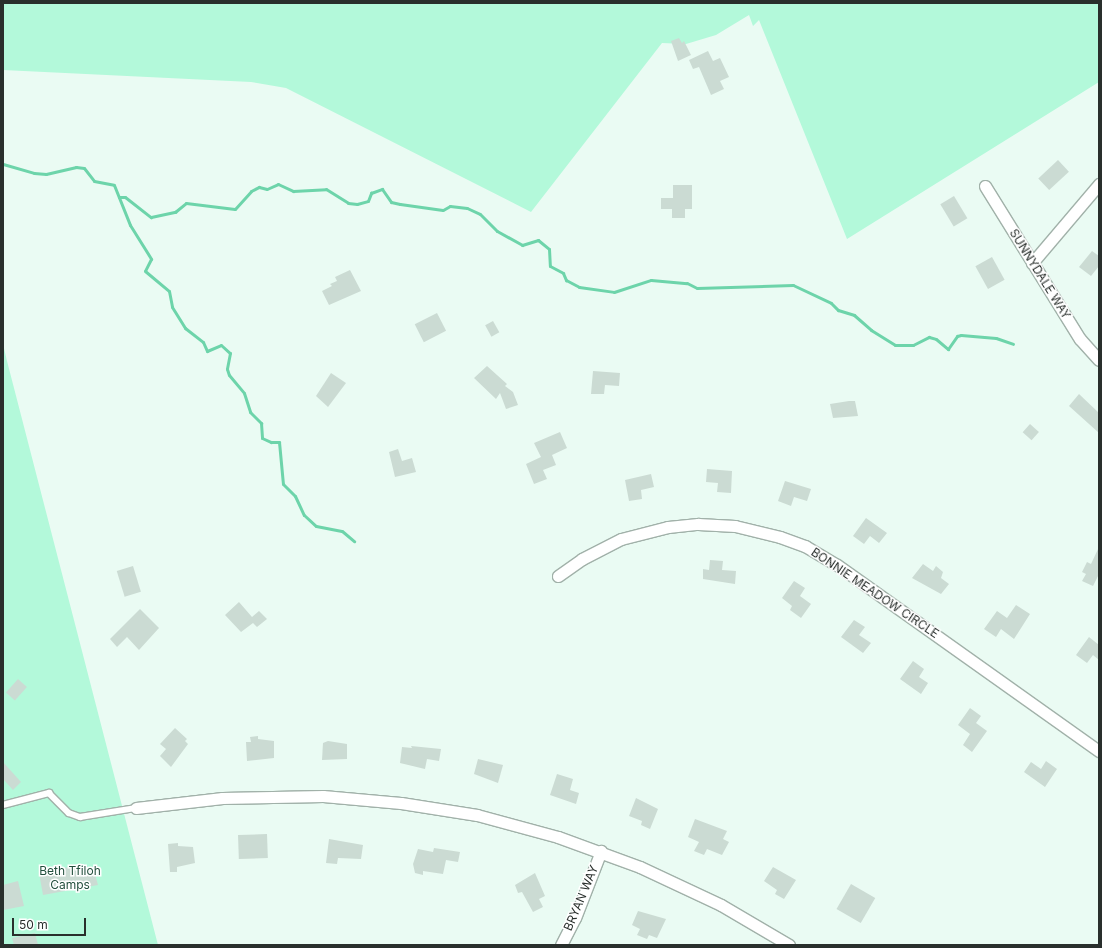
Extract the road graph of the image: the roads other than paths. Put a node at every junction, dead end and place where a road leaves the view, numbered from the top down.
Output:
1 (1099, 184) edge
2 (985, 186) dead end
3 (1032, 263) junction
4 (1099, 360) edge
5 (558, 576) dead end
6 (1099, 751) edge
7 (3, 805) edge
8 (136, 808) joint
9 (601, 851) junction
10 (561, 945) edge
11 (789, 945) edge

1 - 3 street
2 - 3 street, SUNNYDALE WAY
3 - 4 street, SUNNYDALE WAY
5 - 6 street, BONNIE MEADOW CIRCLE
7 - 8 lane
8 - 9 street
9 - 10 street, BRYAN WAY
9 - 11 street

